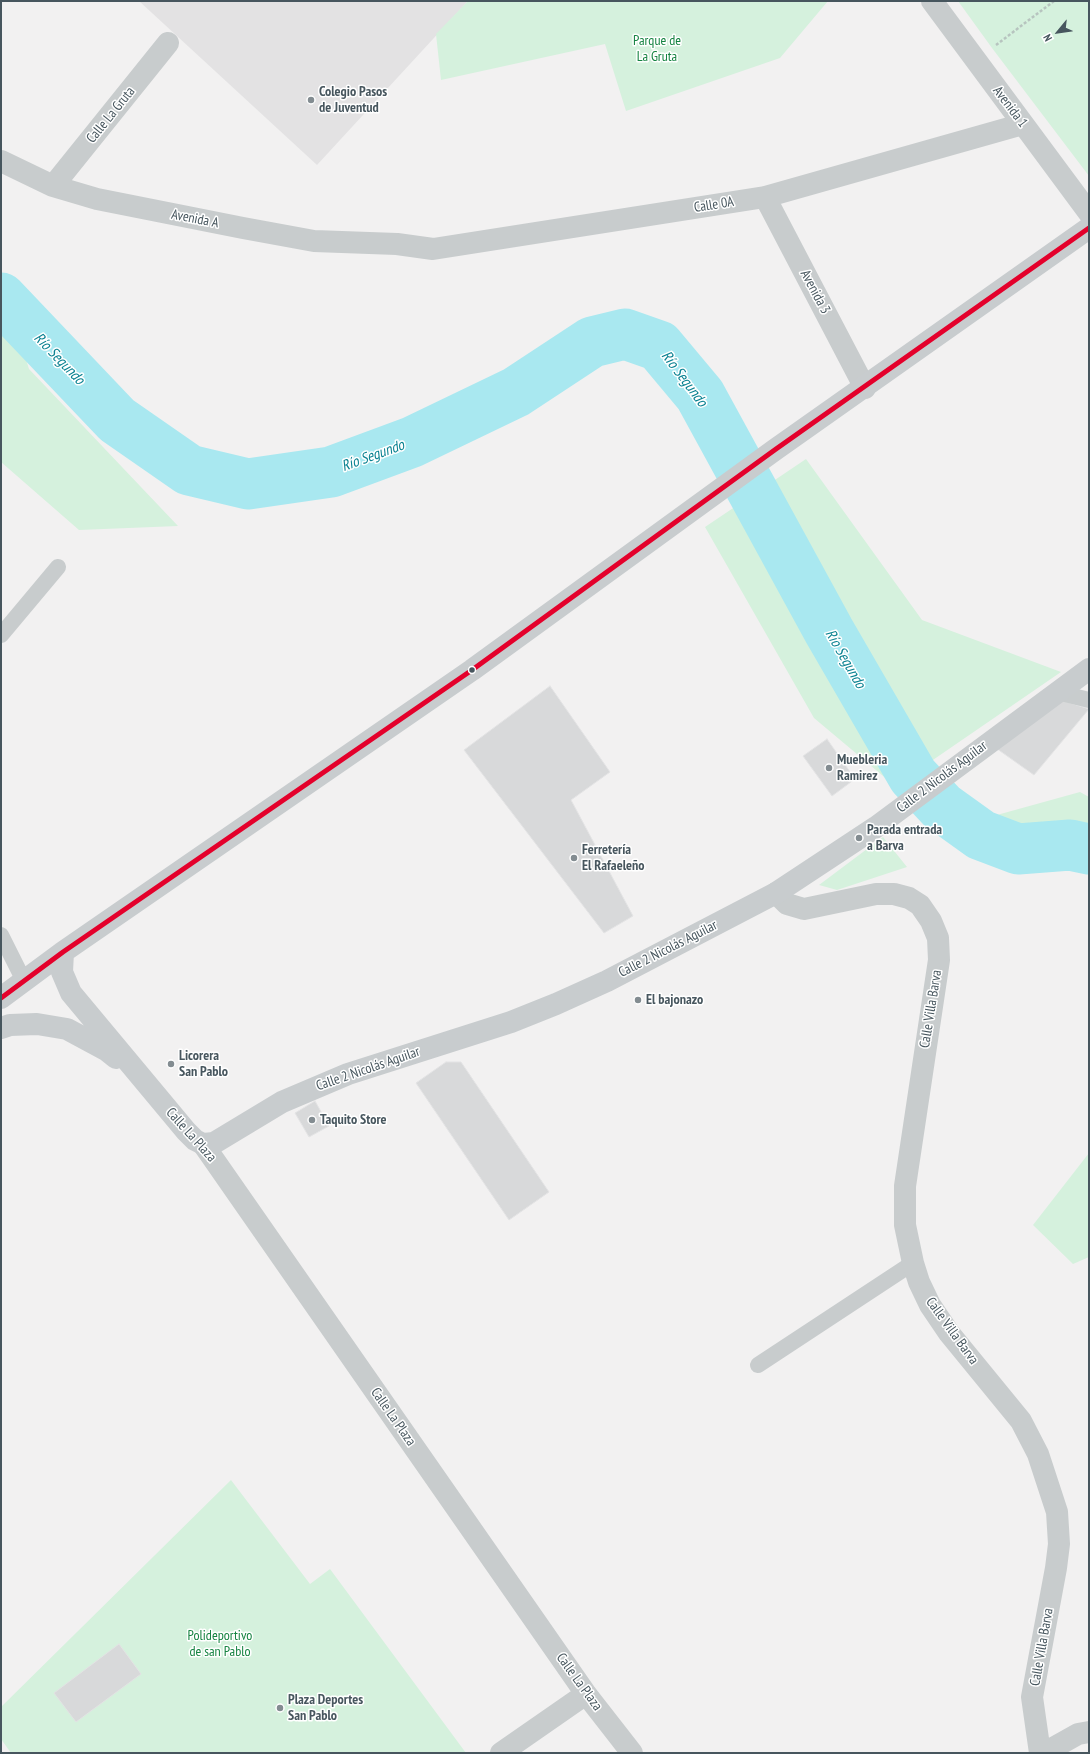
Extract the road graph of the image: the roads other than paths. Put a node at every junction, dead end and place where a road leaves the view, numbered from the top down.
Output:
1 (932, 1) edge
2 (168, 43) dead end
3 (1023, 124) junction
4 (1, 161) edge
5 (53, 186) junction
6 (765, 197) junction
7 (1089, 213) edge
8 (1089, 228) edge
9 (397, 244) joint
10 (865, 388) junction
11 (58, 567) dead end
12 (1, 635) edge
13 (1089, 669) edge
14 (1057, 692) junction
15 (1089, 700) edge
16 (776, 893) junction
17 (1, 935) edge
18 (63, 952) junction
19 (24, 981) junction
20 (1, 998) edge
21 (1, 1028) edge
22 (149, 1086) junction
23 (203, 1144) junction
24 (912, 1263) junction
25 (758, 1365) dead end
26 (586, 1694) junction
27 (1089, 1732) edge
28 (501, 1753) edge
29 (632, 1753) edge
30 (1040, 1753) edge
31 (1044, 1753) edge

1 - 3 street, Avenida 1
2 - 5 street, Calle La Gruta
3 - 6 street, Calle 0A
3 - 7 street, Avenida 1
4 - 5 street, Avenida A
5 - 9 street, Avenida A
6 - 9 street, Calle 0A
6 - 10 street, Avenida 3
8 - 10 main road
10 - 18 main road
11 - 12 lane
13 - 14 main road, Calle 2 Nicolás Aguilar
14 - 15 lane
14 - 16 main road, Calle 2 Nicolás Aguilar
16 - 23 main road, Calle 2 Nicolás Aguilar
16 - 24 street, Calle Villa Barva
17 - 19 lane
18 - 19 main road
18 - 22 main road
19 - 20 main road
21 - 22 main road
22 - 23 main road, Calle La Plaza
23 - 26 street, Calle La Plaza
24 - 25 lane
24 - 30 street, Calle Villa Barva
26 - 28 street
26 - 29 street, Calle La Plaza
27 - 31 street

